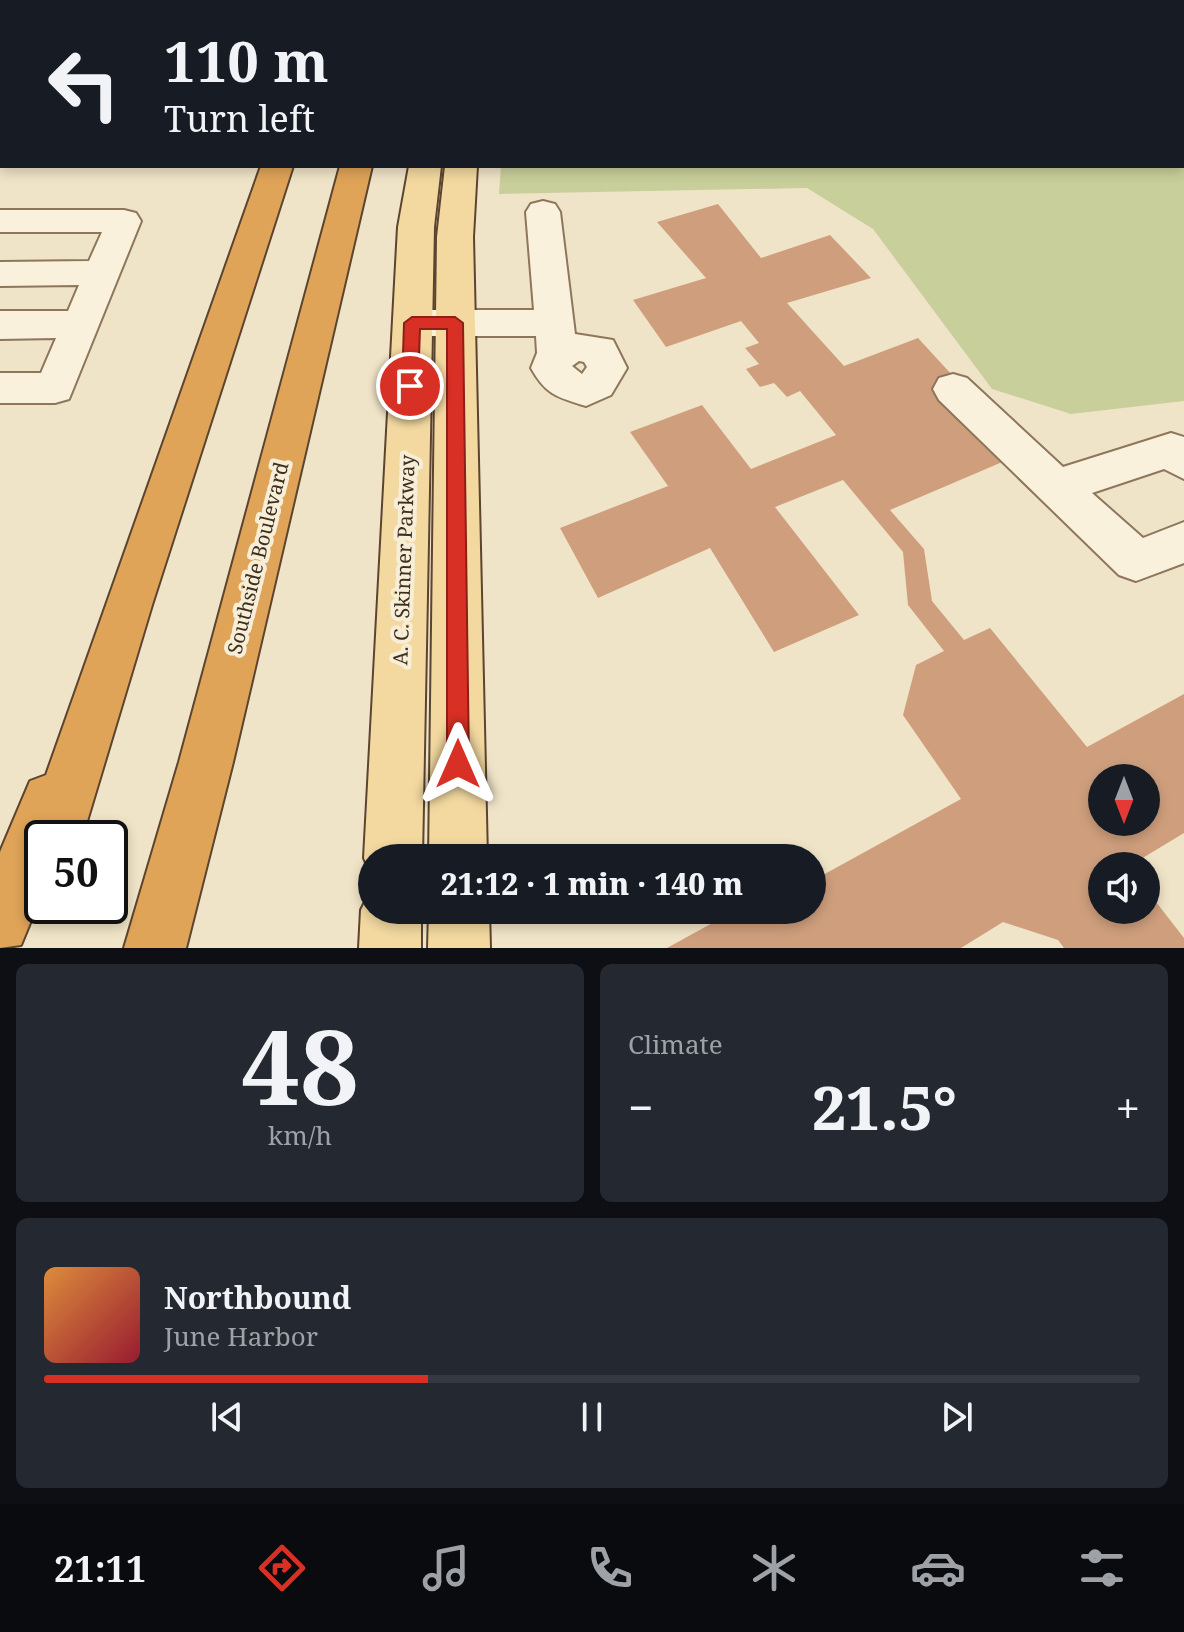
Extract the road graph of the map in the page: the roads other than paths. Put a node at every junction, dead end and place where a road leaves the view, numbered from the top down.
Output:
1 (276, 168) edge
2 (355, 168) edge
3 (425, 168) edge
4 (461, 168) edge
5 (543, 212) dead end
6 (0, 221) edge
7 (102, 273) junction
8 (0, 274) edge
9 (434, 323) junction
10 (81, 324) junction
11 (0, 325) edge
12 (0, 388) edge
13 (953, 389) dead end
14 (1184, 462) edge
15 (1055, 487) junction
16 (1184, 542) edge
17 (128, 605) junction
18 (206, 762) junction
19 (59, 820) edge
20 (394, 844) edge
21 (457, 844) edge
22 (0, 924) edge
23 (28, 924) edge
24 (391, 924) edge
25 (459, 924) edge
26 (21, 948) edge
27 (155, 948) edge
28 (178, 948) edge
29 (390, 948) edge
30 (459, 948) edge

1 - 17 highway
2 - 18 highway, Southside Boulevard
3 - 9 main road, A. C. Skinner Parkway
4 - 9 main road, A. C. Skinner Parkway
5 - 9 lane
6 - 7 lane
7 - 8 lane
7 - 10 lane
9 - 20 main road, A. C. Skinner Parkway
9 - 21 main road, A. C. Skinner Parkway
10 - 11 lane
10 - 12 lane
13 - 15 lane
14 - 15 lane
15 - 16 lane
17 - 19 highway
17 - 22 highway
18 - 27 highway, Southside Boulevard
18 - 28 highway
23 - 26 highway
24 - 29 main road
25 - 30 main road

